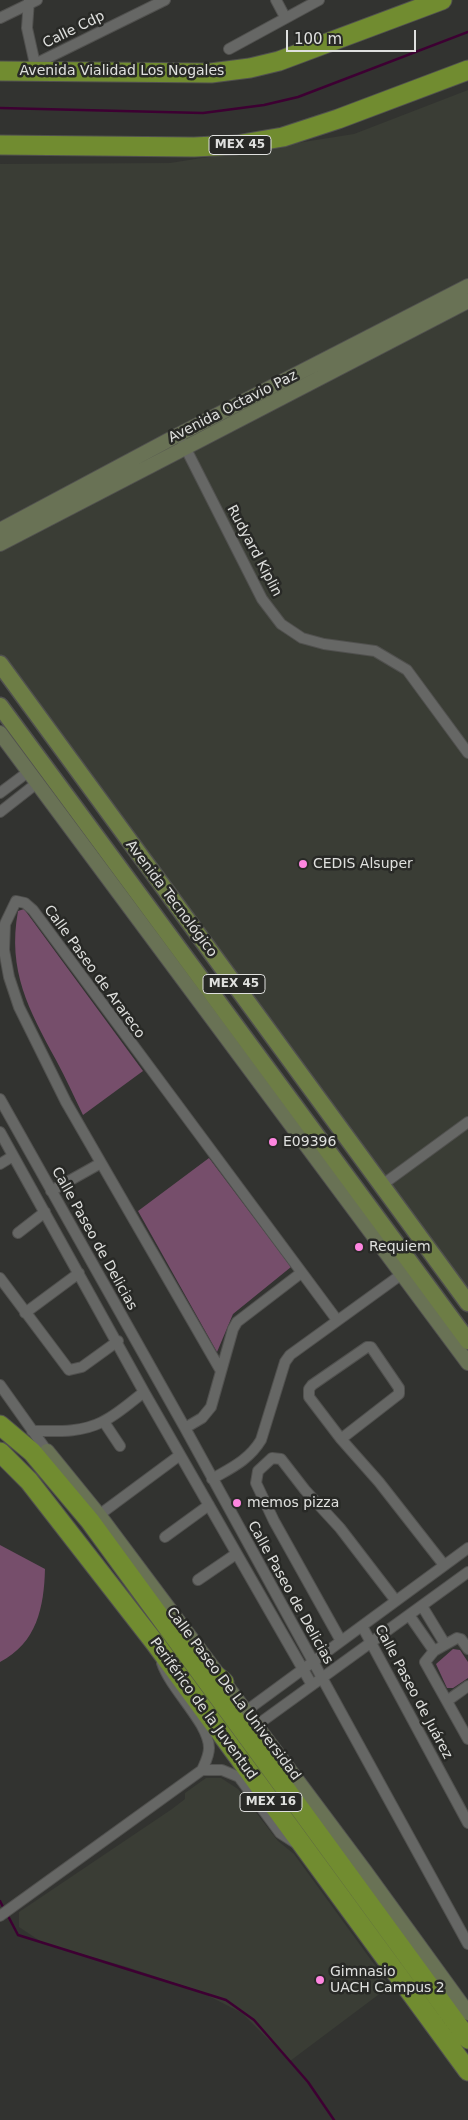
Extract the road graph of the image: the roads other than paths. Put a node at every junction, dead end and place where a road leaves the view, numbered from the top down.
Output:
1 (165, 0) edge
2 (276, 0) edge
3 (319, 0) edge
4 (441, 0) edge
5 (32, 2) edge
6 (285, 17) junction
7 (0, 18) edge
8 (229, 49) dead end
9 (28, 68) junction
10 (468, 70) edge
11 (0, 71) edge
12 (0, 145) edge
13 (468, 286) edge
14 (468, 301) edge
15 (182, 441) junction
16 (0, 530) edge
17 (0, 544) edge
18 (0, 664) edge
19 (0, 706) edge
20 (0, 733) edge
21 (468, 753) edge
22 (28, 772) junction
23 (37, 783) junction
24 (0, 793) edge
25 (0, 812) edge
26 (301, 1074) junction
27 (281, 1088) junction
28 (0, 1099) edge
29 (468, 1122) edge
30 (0, 1132) edge
31 (13, 1156) junction
32 (101, 1162) junction
33 (0, 1164) edge
34 (382, 1185) junction
35 (51, 1191) junction
36 (45, 1212) junction
37 (18, 1233) dead end
38 (78, 1273) junction
39 (301, 1273) junction
40 (402, 1274) junction
41 (0, 1278) edge
42 (468, 1303) edge
43 (25, 1313) junction
44 (337, 1320) junction
45 (468, 1341) edge
46 (118, 1342) junction
47 (468, 1363) edge
48 (221, 1372) junction
49 (0, 1385) edge
50 (144, 1392) junction
51 (104, 1422) junction
52 (0, 1424) edge
53 (185, 1428) junction
54 (32, 1431) junction
55 (340, 1439) junction
56 (120, 1446) dead end
57 (47, 1451) junction
58 (0, 1452) edge
59 (180, 1456) junction
60 (212, 1479) junction
61 (71, 1496) junction
62 (208, 1505) junction
63 (99, 1514) junction
64 (165, 1537) dead end
65 (468, 1548) edge
66 (236, 1554) junction
67 (444, 1566) junction
68 (468, 1572) edge
69 (198, 1580) dead end
70 (396, 1601) junction
71 (422, 1606) junction
72 (409, 1615) junction
73 (362, 1626) junction
74 (341, 1641) junction
75 (156, 1643) junction
76 (370, 1643) junction
77 (179, 1644) junction
78 (445, 1644) junction
79 (468, 1650) edge
80 (434, 1651) junction
81 (312, 1663) junction
82 (303, 1669) junction
83 (322, 1678) junction
84 (224, 1682) junction
85 (312, 1685) junction
86 (468, 1686) edge
87 (447, 1701) junction
88 (246, 1711) junction
89 (257, 1725) junction
90 (468, 1739) edge
91 (202, 1770) junction
92 (468, 1824) edge
93 (303, 1846) junction
94 (2, 1915) edge
95 (468, 1944) edge
96 (468, 2013) edge
97 (468, 2039) edge
98 (468, 2071) edge

1 - 9 street, Calle Cdp
2 - 6 street
3 - 6 street
4 - 9 highway, Avenida Vialidad Los Nogales
5 - 7 street
5 - 9 street
6 - 8 street
9 - 11 highway, Avenida Vialidad Los Nogales
10 - 12 highway, MEX 45
13 - 15 street, Avenida Octavio Paz
14 - 15 street, Avenida Octavio Paz
15 - 16 street, Avenida Octavio Paz
15 - 17 street, Avenida Octavio Paz
15 - 21 street, Rudyard Kiplin
18 - 26 main road, Avenida Tecnológico / MEX 45
19 - 27 main road, Avenida Tecnológico / MEX 45
20 - 22 street
22 - 23 street
22 - 24 street
23 - 25 street
23 - 40 street
26 - 27 main road
26 - 34 main road, Avenida Tecnológico / MEX 45
27 - 45 main road, Avenida Tecnológico / MEX 45
28 - 35 street, Calle Paseo de Delicias
29 - 34 street
30 - 31 street, Calle Paseo de Delicias
31 - 33 street
31 - 36 street, Calle Paseo de Delicias
32 - 35 street
32 - 39 street, Calle Paseo de Arareco
32 - 48 street, Calle Paseo de Arareco
34 - 42 main road, Avenida Tecnológico / MEX 45
35 - 53 street, Calle Paseo de Delicias
36 - 37 street
36 - 38 street, Calle Paseo de Delicias
38 - 43 street
38 - 46 street, Calle Paseo de Delicias
39 - 44 street, Calle Paseo de Arareco
39 - 48 street
40 - 44 street
40 - 47 street
41 - 43 street
43 - 46 street
44 - 60 street
46 - 50 street, Calle Paseo de Delicias
48 - 53 street
49 - 54 street
50 - 51 street
50 - 59 street, Calle Paseo de Delicias
51 - 54 street
51 - 56 street
52 - 61 highway, Periférico de la Juventud / MEX 16
53 - 60 street, Calle Paseo de Delicias
54 - 57 street
55 - 55 street
55 - 67 street
57 - 61 highway
57 - 63 street, Calle Paseo De La Universidad
58 - 75 highway, Periférico de la Juventud / MEX 16
59 - 62 street, Calle Paseo de Delicias
59 - 63 street
60 - 81 street, Calle Paseo de Delicias
61 - 77 highway, Periférico de la Juventud / MEX 16
62 - 64 street
62 - 66 street, Calle Paseo de Delicias
63 - 84 street, Calle Paseo De La Universidad
65 - 67 street
66 - 69 street
66 - 82 street, Calle Paseo de Delicias
67 - 70 street
68 - 71 street
70 - 73 street
70 - 74 street
71 - 72 street
71 - 78 street
72 - 76 street
72 - 80 street
73 - 74 street
73 - 76 street, Calle Paseo de Juárez
74 - 81 street
75 - 91 street
75 - 93 highway, Periférico de la Juventud / MEX 16
76 - 83 street
76 - 92 street, Calle Paseo de Juárez
77 - 84 highway
77 - 97 highway, Periférico de la Juventud / MEX 16
78 - 79 street
78 - 80 street
80 - 87 street
81 - 82 street
81 - 83 street, Calle Paseo de Delicias
82 - 85 street, Calle Paseo de Delicias
82 - 88 street
83 - 85 street
83 - 95 street, Calle Paseo de Delicias
84 - 88 street, Calle Paseo De La Universidad
85 - 89 street
86 - 87 street
87 - 90 street
88 - 89 street, Calle Paseo De La Universidad
89 - 96 street, Calle Paseo De La Universidad
91 - 93 street
91 - 94 street
93 - 98 highway, Periférico de la Juventud / MEX 16

